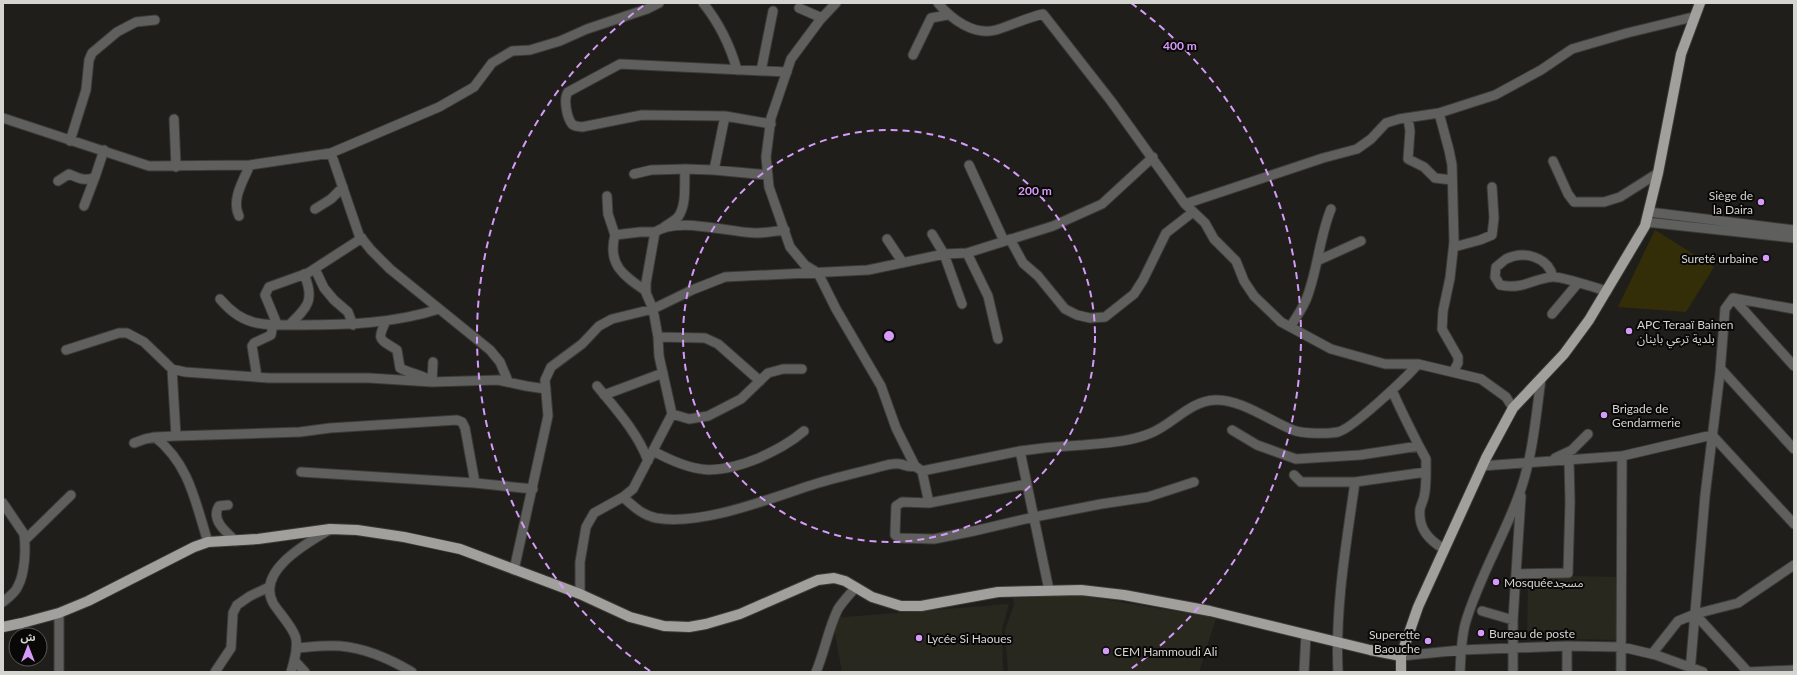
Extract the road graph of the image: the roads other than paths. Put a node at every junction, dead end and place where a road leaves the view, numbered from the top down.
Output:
1 (659, 3) edge
2 (703, 3) edge
3 (836, 3) edge
4 (938, 3) edge
5 (1700, 3) edge
6 (799, 8) dead end
7 (773, 11) dead end
8 (948, 15) junction
9 (1693, 17) junction
10 (822, 18) junction
11 (155, 20) dead end
12 (913, 55) dead end
13 (737, 70) junction
14 (761, 71) junction
15 (787, 72) junction
16 (1439, 113) junction
17 (725, 116) junction
18 (3, 118) edge
19 (1408, 118) junction
20 (174, 119) dead end
21 (771, 124) junction
22 (70, 141) junction
23 (104, 150) junction
24 (331, 153) junction
25 (1153, 157) junction
26 (1553, 161) dead end
27 (250, 165) junction
28 (969, 165) dead end
29 (176, 167) junction
30 (685, 169) junction
31 (714, 170) junction
32 (1658, 173) junction
33 (634, 174) dead end
34 (768, 175) junction
35 (95, 177) junction
36 (1452, 180) junction
37 (58, 181) dead end
38 (343, 187) junction
39 (1492, 187) dead end
40 (607, 196) dead end
41 (1185, 204) junction
42 (84, 206) dead end
43 (315, 209) dead end
44 (1331, 209) dead end
45 (1193, 212) junction
46 (239, 216) dead end
47 (1647, 217) junction
48 (659, 230) junction
49 (785, 230) junction
50 (1794, 230) edge
51 (932, 234) dead end
52 (615, 235) junction
53 (362, 238) junction
54 (1794, 238) edge
55 (888, 239) dead end
56 (1007, 240) junction
57 (1361, 241) dead end
58 (1454, 247) junction
59 (967, 253) junction
60 (944, 254) junction
61 (1317, 261) junction
62 (903, 263) junction
63 (315, 269) junction
64 (818, 273) junction
65 (304, 274) junction
66 (1553, 277) junction
67 (1578, 283) junction
68 (646, 290) junction
69 (1606, 291) junction
70 (1733, 298) junction
71 (220, 299) dead end
72 (962, 304) dead end
73 (439, 309) junction
74 (653, 309) junction
75 (1794, 309) edge
76 (1552, 314) dead end
77 (386, 320) junction
78 (275, 324) junction
79 (288, 325) junction
80 (353, 325) junction
81 (1290, 327) junction
82 (658, 337) junction
83 (998, 339) dead end
84 (66, 350) dead end
85 (433, 362) dead end
86 (1418, 364) junction
87 (1794, 366) edge
88 (1721, 368) junction
89 (172, 369) junction
90 (802, 369) dead end
91 (1453, 372) junction
92 (663, 373) junction
93 (257, 377) junction
94 (1541, 379) junction
95 (508, 381) junction
96 (760, 381) junction
97 (432, 382) junction
98 (597, 386) dead end
99 (546, 389) junction
100 (1392, 390) junction
101 (604, 395) junction
102 (1513, 408) junction
103 (672, 414) junction
104 (1232, 430) dead end
105 (804, 431) dead end
106 (1588, 434) dead end
107 (1712, 435) junction
108 (176, 436) junction
109 (155, 437) junction
110 (134, 443) dead end
111 (1420, 446) junction
112 (1794, 449) edge
113 (653, 451) junction
114 (1020, 451) junction
115 (1622, 456) junction
116 (1569, 460) junction
117 (648, 461) junction
118 (1550, 461) junction
119 (1528, 463) junction
120 (1482, 466) junction
121 (918, 469) junction
122 (301, 472) dead end
123 (1426, 472) junction
124 (1294, 475) dead end
125 (1194, 482) dead end
126 (1355, 482) junction
127 (475, 483) junction
128 (1027, 484) junction
129 (533, 489) junction
130 (1521, 490) junction
131 (71, 494) dead end
132 (623, 497) junction
133 (3, 503) edge
134 (929, 503) junction
135 (228, 505) dead end
136 (1034, 517) junction
137 (1794, 524) edge
138 (330, 529) junction
139 (25, 540) junction
140 (236, 541) junction
141 (208, 542) junction
142 (1444, 549) junction
143 (1794, 565) edge
144 (514, 570) junction
145 (1517, 574) junction
146 (269, 587) junction
147 (856, 587) junction
148 (1049, 590) junction
149 (580, 594) junction
150 (3, 602) edge
151 (1482, 611) dead end
152 (59, 613) junction
153 (1695, 614) junction
154 (1513, 620) junction
155 (3, 627) edge
156 (1306, 634) junction
157 (1337, 642) junction
158 (1567, 646) junction
159 (296, 648) junction
160 (1513, 648) junction
161 (1622, 648) junction
162 (1461, 650) junction
163 (1652, 654) junction
164 (1401, 656) junction
165 (294, 660) junction
166 (1691, 670) edge
167 (1794, 670) edge
168 (59, 672) edge
169 (215, 672) edge
170 (291, 672) edge
171 (305, 672) edge
172 (412, 672) edge
173 (816, 672) edge
174 (1304, 672) edge
175 (1338, 672) edge
176 (1401, 672) edge
177 (1460, 672) edge
178 (1513, 672) edge
179 (1567, 672) edge
180 (1621, 672) edge
181 (1703, 672) edge
182 (1748, 672) edge

1 - 24 street
2 - 13 street
3 - 10 street
4 - 8 street
5 - 9 main road
6 - 10 street
7 - 14 street
8 - 12 street
8 - 25 street
9 - 16 street
9 - 32 main road
10 - 15 street
11 - 22 street
13 - 14 street
13 - 17 street
14 - 15 street
15 - 21 street
16 - 19 street
16 - 36 street
17 - 21 street
17 - 31 street
18 - 22 street
19 - 36 street
19 - 41 street
20 - 29 street
21 - 34 street
22 - 23 street
23 - 29 street
23 - 35 street
24 - 27 street
24 - 38 street
25 - 41 street
25 - 56 street
26 - 32 street
27 - 29 street
27 - 46 street
28 - 56 street
30 - 31 street
30 - 33 street
30 - 48 street
31 - 34 street
32 - 47 main road
34 - 49 street
35 - 37 street
35 - 42 street
36 - 58 street
38 - 43 street
38 - 53 street
39 - 58 street
40 - 52 street
41 - 45 street
44 - 61 street
45 - 56 street
45 - 81 street
47 - 50 street
47 - 54 street
47 - 69 main road
48 - 49 street
48 - 52 street
48 - 68 street
49 - 64 street
51 - 60 street
52 - 68 street
53 - 63 street
53 - 73 street
55 - 62 street
56 - 59 street
57 - 61 street
58 - 91 street
59 - 60 street
59 - 83 street
60 - 62 street
60 - 72 street
61 - 81 street
62 - 64 street
63 - 65 street
63 - 80 street
64 - 74 street
64 - 121 street
65 - 78 street
65 - 79 street
66 - 66 street
66 - 67 street
67 - 69 street
67 - 76 street
68 - 74 street
69 - 94 main road
70 - 75 street
70 - 87 street
70 - 88 street
71 - 78 street
73 - 77 street
73 - 95 street
74 - 82 street
74 - 99 street
77 - 80 street
77 - 97 street
78 - 79 street
78 - 93 street
79 - 80 street
81 - 86 street
82 - 92 street
82 - 96 street
84 - 89 street
85 - 97 street
86 - 91 street
86 - 100 street
88 - 107 street
88 - 112 street
89 - 93 street
89 - 108 street
90 - 96 street
91 - 102 street
92 - 101 street
92 - 103 street
93 - 97 street
94 - 102 main road
94 - 119 street
95 - 97 street
95 - 99 street
96 - 103 street
98 - 101 street
99 - 129 street
100 - 111 street
100 - 114 street
101 - 117 street
102 - 120 main road
103 - 113 street
104 - 111 street
105 - 113 street
106 - 118 street
107 - 115 street
107 - 137 street
107 - 153 street
108 - 109 street
108 - 127 street
109 - 110 street
109 - 141 street
111 - 123 street
113 - 117 street
114 - 121 street
114 - 128 street
115 - 116 street
115 - 161 street
116 - 118 street
116 - 145 street
117 - 132 street
118 - 119 street
119 - 120 street
119 - 130 street
120 - 142 main road
121 - 132 street
121 - 134 street
122 - 127 street
123 - 126 street
123 - 142 street
124 - 126 street
125 - 136 street
126 - 157 street
127 - 129 street
128 - 134 street
128 - 136 street
129 - 144 street
130 - 145 street
130 - 162 street
131 - 139 street
132 - 149 street
133 - 139 street
134 - 136 street
135 - 140 street
136 - 148 street
138 - 140 main road
138 - 144 main road
138 - 146 street
139 - 150 street
140 - 141 main road
141 - 152 main road
142 - 164 main road
143 - 153 street
144 - 149 main road
145 - 154 street
146 - 159 street
146 - 169 street
147 - 148 main road
147 - 149 main road
147 - 173 street
148 - 156 main road
151 - 154 street
152 - 155 main road
152 - 168 street
153 - 163 street
153 - 166 street
153 - 182 street
154 - 160 street
156 - 157 main road
156 - 174 street
157 - 164 main road
157 - 175 street
158 - 160 street
158 - 161 street
158 - 179 street
159 - 165 street
159 - 172 street
160 - 162 street
160 - 178 street
161 - 163 street
161 - 180 street
162 - 164 street
162 - 177 street
163 - 166 street
164 - 176 main road
165 - 170 street
165 - 171 street
166 - 181 street
167 - 182 street

